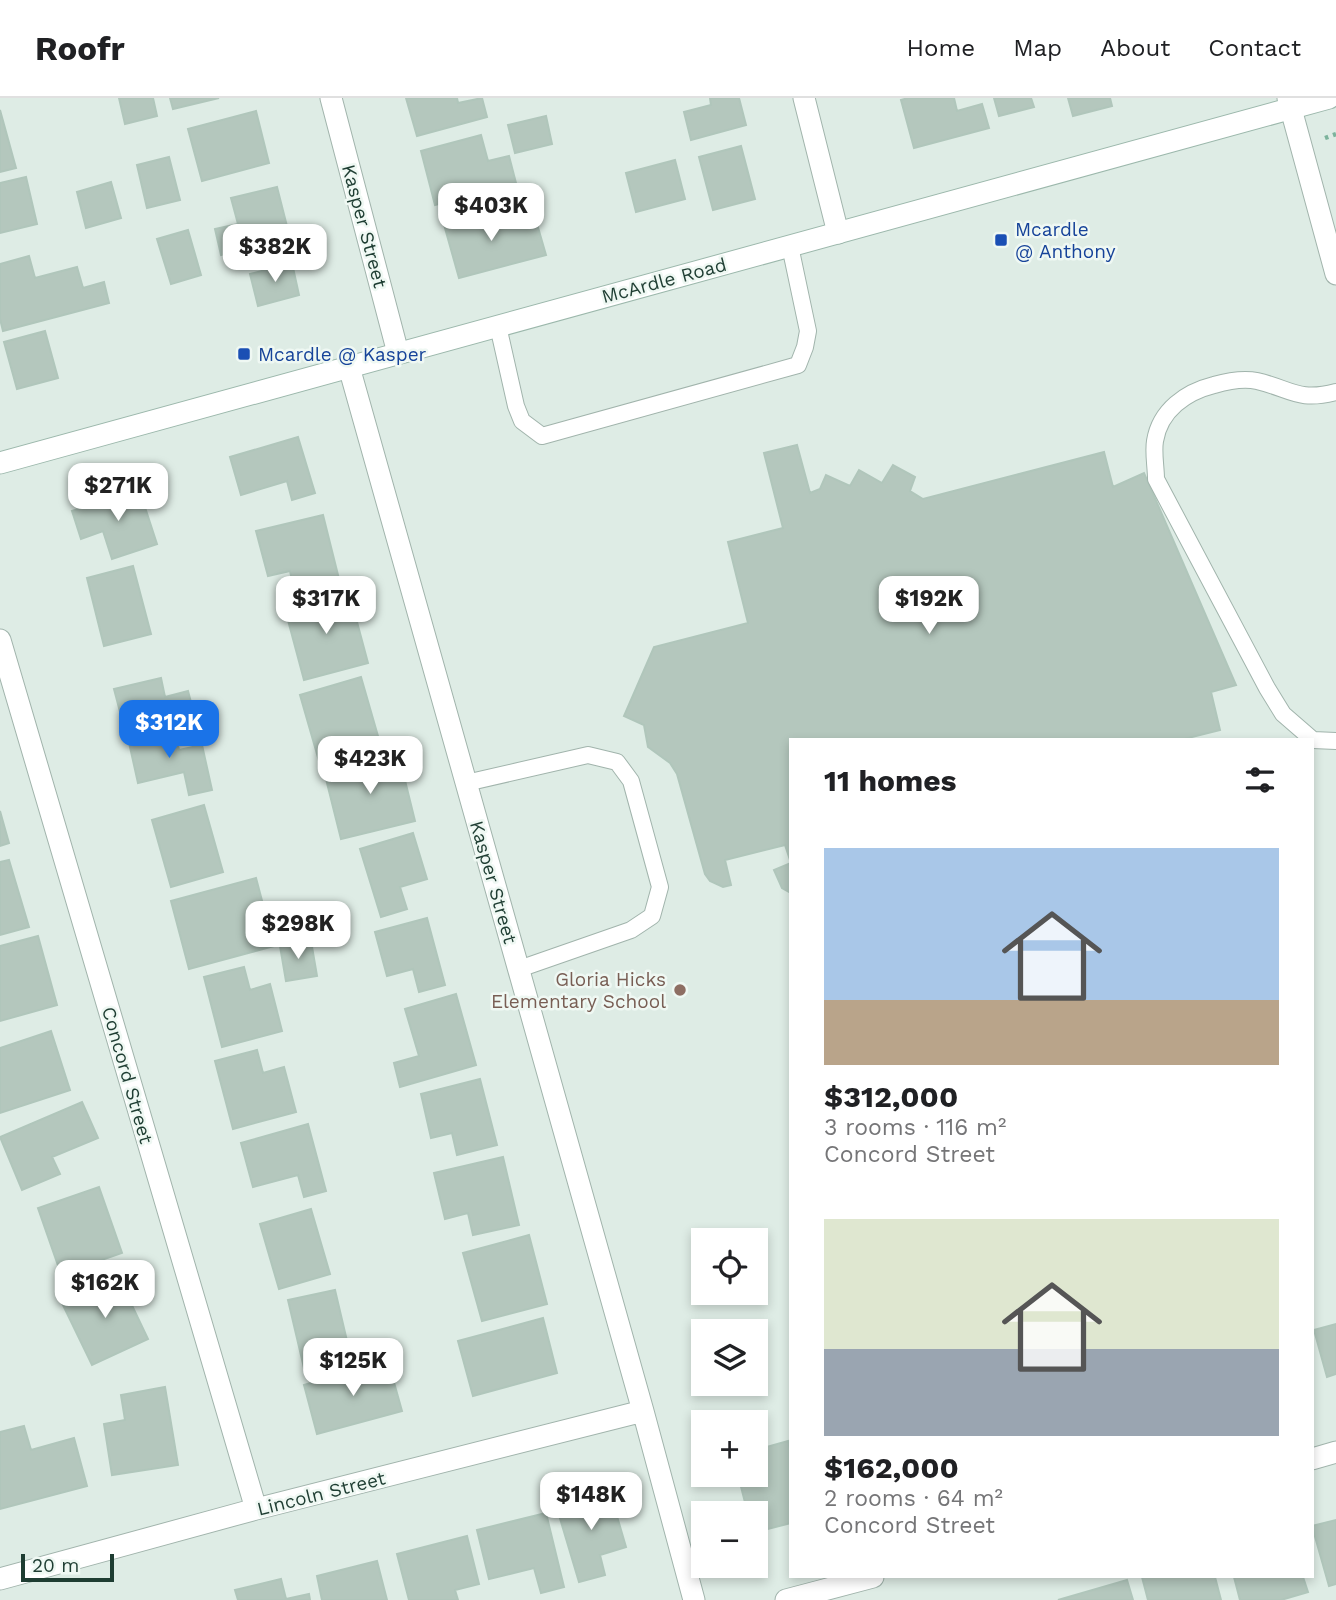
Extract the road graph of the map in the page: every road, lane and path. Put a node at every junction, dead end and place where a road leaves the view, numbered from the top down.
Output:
1 (331, 98) edge
2 (804, 98) edge
3 (1329, 98) edge
4 (1289, 103) edge
5 (838, 233) junction
6 (790, 246) junction
7 (1336, 275) edge
8 (498, 326) junction
9 (398, 354) junction
10 (349, 367) junction
11 (1336, 392) edge
12 (0, 463) edge
13 (0, 640) edge
14 (1311, 738) edge
15 (1314, 740) edge
16 (1336, 741) edge
17 (466, 783) junction
18 (519, 968) junction
19 (643, 1411) junction
20 (1336, 1452) edge
21 (1314, 1458) edge
22 (256, 1509) junction
23 (869, 1578) edge
24 (0, 1579) edge
25 (694, 1600) edge
26 (786, 1600) edge

1 - 9 street, Kasper Street
2 - 5 street
3 - 4 street, McArdle Road
4 - 5 street, McArdle Road
4 - 7 street
5 - 6 street, McArdle Road
6 - 8 street, McArdle Road
6 - 8 lane
8 - 9 street, McArdle Road
9 - 10 street, McArdle Road
10 - 12 street, McArdle Road
10 - 17 street, Kasper Street
11 - 14 lane
13 - 22 street, Concord Street
15 - 16 lane
17 - 18 street, Kasper Street
17 - 18 lane
18 - 19 street, Kasper Street
19 - 22 street, Lincoln Street
19 - 25 street, Kasper Street
20 - 21 street
22 - 24 street, Lincoln Street
23 - 26 street

